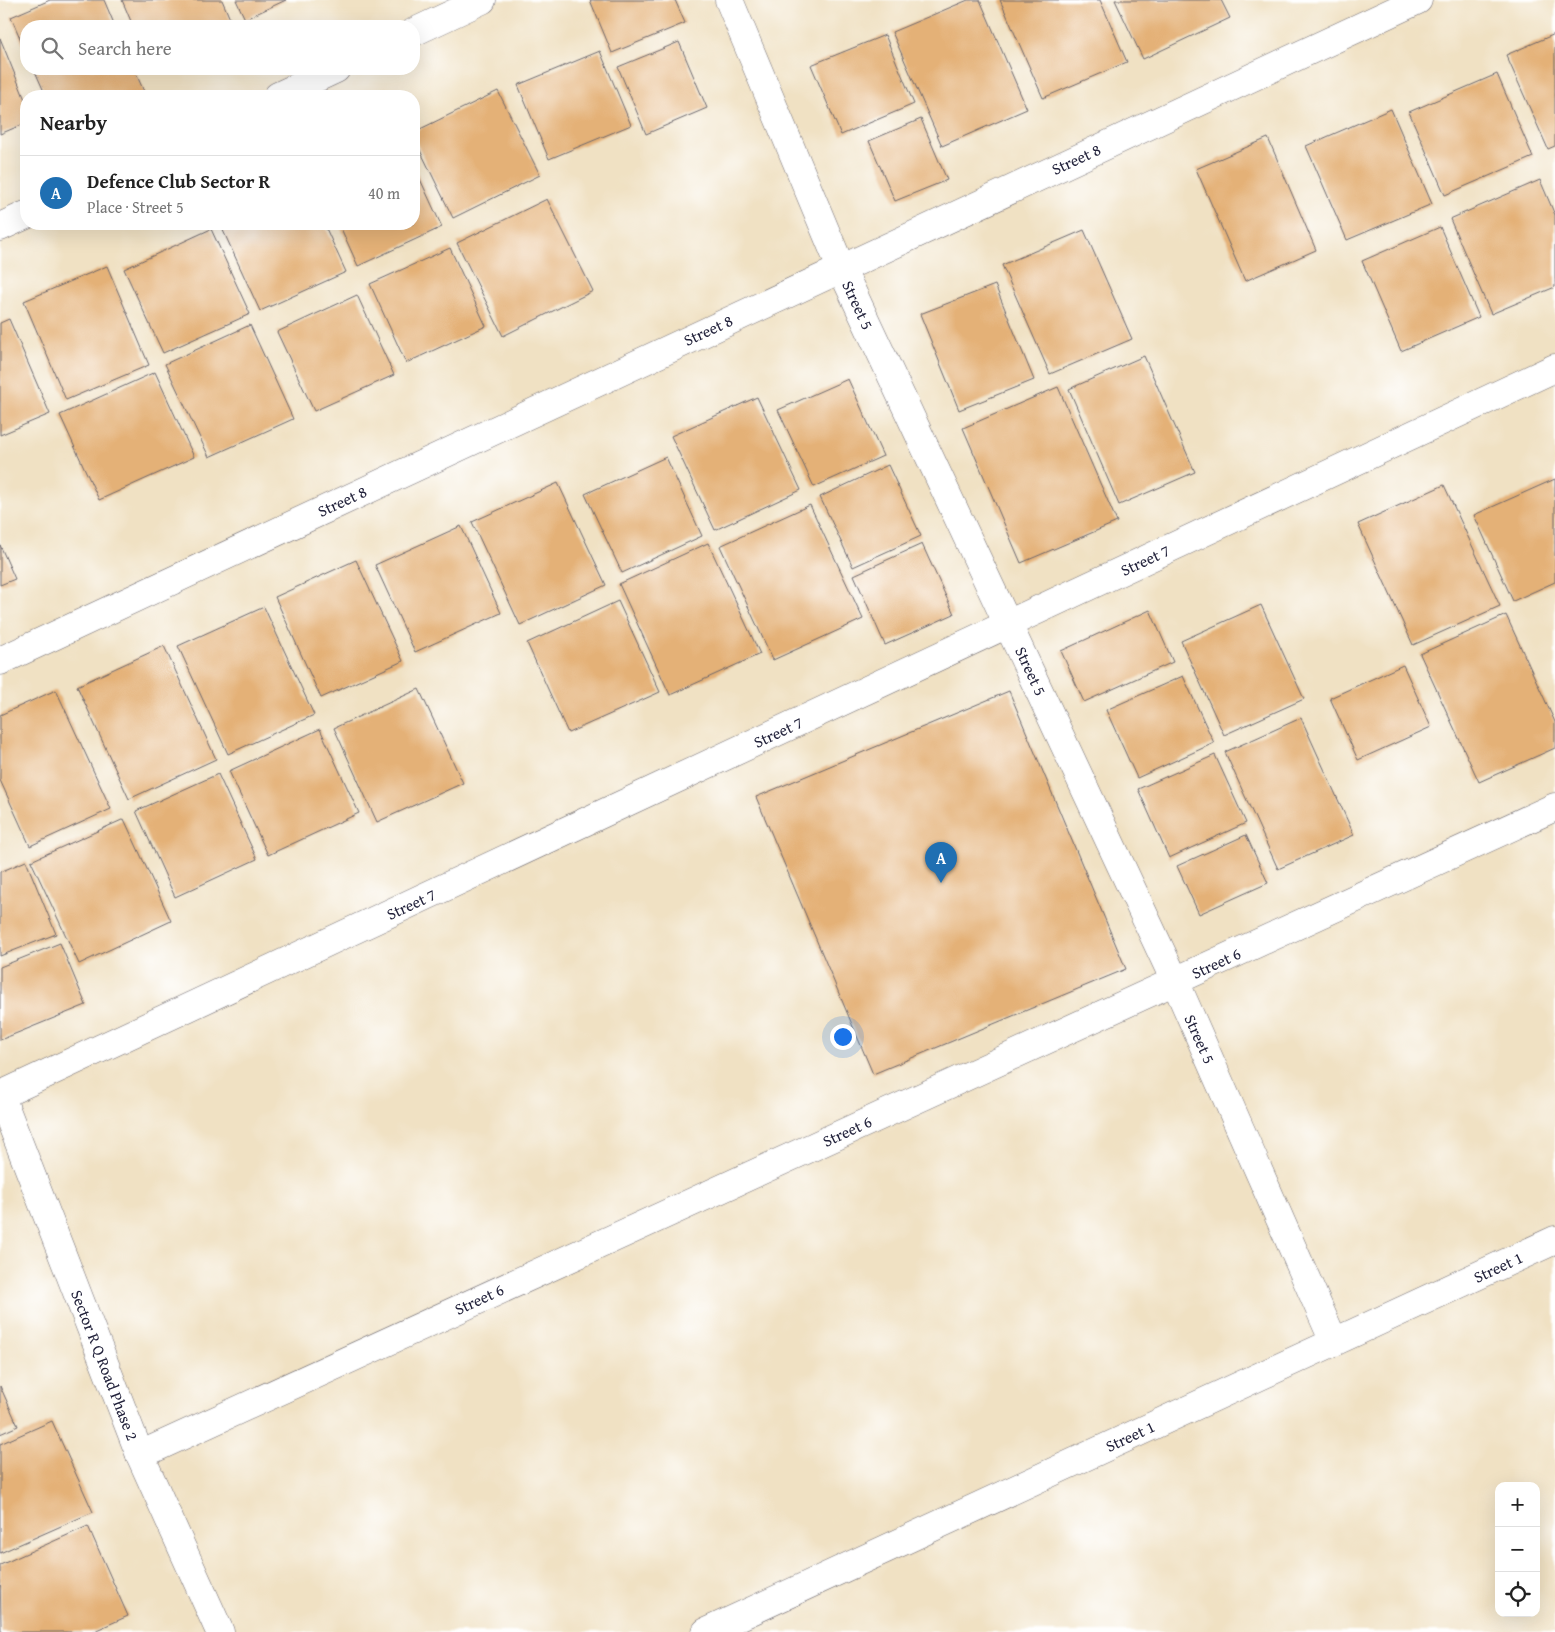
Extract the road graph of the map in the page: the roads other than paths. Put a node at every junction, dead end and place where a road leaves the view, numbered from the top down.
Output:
1 (482, 0) edge
2 (728, 0) edge
3 (1418, 0) edge
4 (420, 29) edge
5 (323, 75) edge
6 (291, 90) edge
7 (20, 218) edge
8 (0, 227) edge
9 (841, 268) junction
10 (1555, 368) edge
11 (1009, 624) junction
12 (0, 661) edge
13 (1555, 807) edge
14 (1175, 982) junction
15 (0, 1095) edge
16 (1555, 1240) edge
17 (1334, 1342) junction
18 (140, 1454) junction
19 (220, 1632) edge
20 (706, 1632) edge

1 - 4 street
2 - 9 street, Street 5
3 - 9 street, Street 8
5 - 6 street
7 - 8 street
9 - 11 street, Street 5
9 - 12 street, Street 8
10 - 11 street, Street 7
11 - 14 street, Street 5
11 - 15 street, Street 7
13 - 14 street, Street 6
14 - 17 street, Street 5
14 - 18 street, Street 6
15 - 18 street, Sector R Q Road Phase 2
16 - 17 street, Street 1
17 - 20 street, Street 1
18 - 19 street, Sector R Q Road Phase 2

